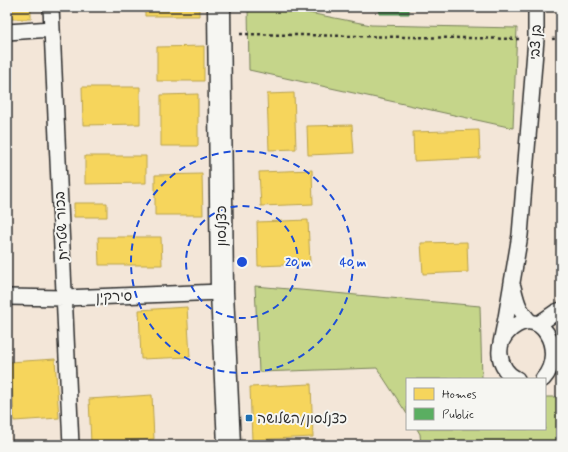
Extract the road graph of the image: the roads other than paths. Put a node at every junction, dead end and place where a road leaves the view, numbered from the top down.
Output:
1 (51, 7) edge
2 (219, 7) edge
3 (536, 7) edge
4 (52, 29) junction
5 (7, 32) edge
6 (512, 280) junction
7 (222, 292) junction
8 (7, 297) edge
9 (64, 298) junction
10 (561, 310) edge
11 (535, 323) junction
12 (501, 343) junction
13 (514, 378) edge
14 (544, 378) edge
15 (71, 445) edge
16 (229, 445) edge

1 - 4 street, בכור שטרית
2 - 7 street, כצנלסון
3 - 6 street, בן צבי
4 - 5 street
4 - 9 street, בכור שטרית
6 - 11 street
6 - 12 street, בן צבי
7 - 9 street, סירקין
7 - 16 street, כצנלסון
8 - 9 street, סירקין
9 - 15 street, בכור שטרית
10 - 11 street
11 - 12 street
11 - 14 street
12 - 13 street, בן צבי

